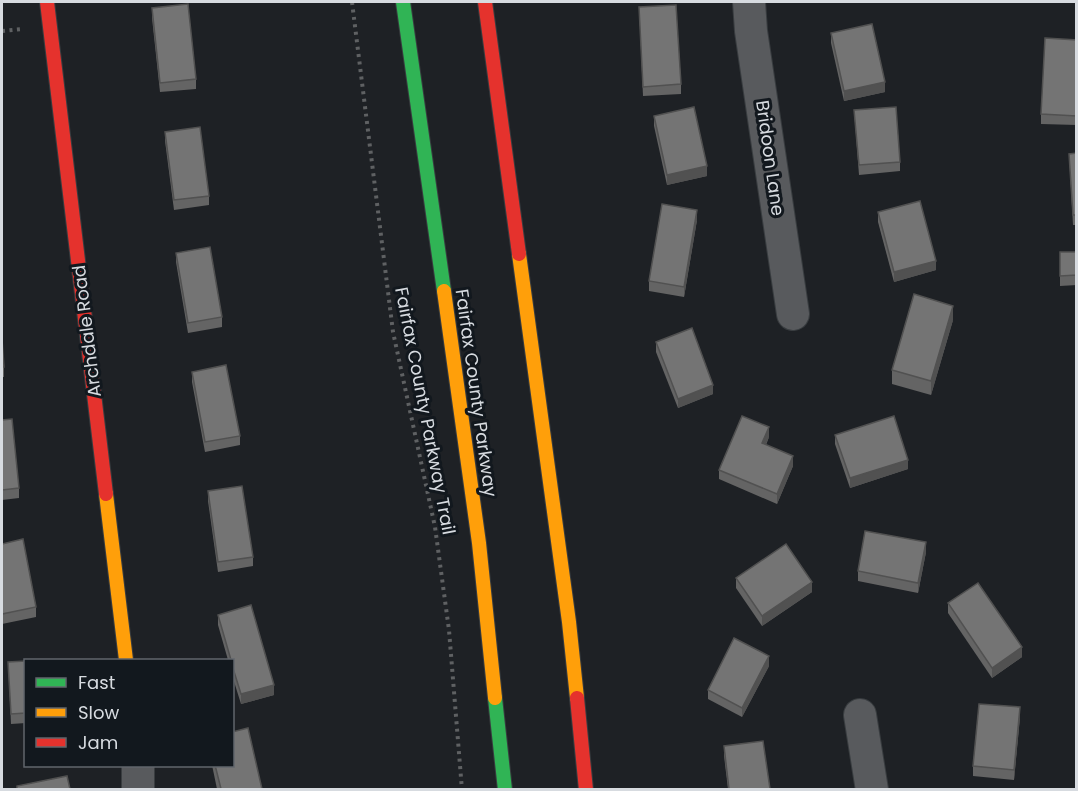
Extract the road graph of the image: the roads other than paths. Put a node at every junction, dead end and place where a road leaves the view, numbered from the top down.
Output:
1 (47, 2) edge
2 (403, 2) edge
3 (484, 2) edge
4 (749, 2) edge
5 (793, 314) dead end
6 (126, 659) edge
7 (860, 715) dead end
8 (138, 767) edge
9 (138, 789) edge
10 (505, 789) edge
11 (586, 789) edge
12 (872, 789) edge

1 - 6 main road, Archdale Road
2 - 10 main road, Fairfax County Parkway
3 - 11 main road
4 - 5 street, Bridoon Lane
7 - 12 street
8 - 9 street

